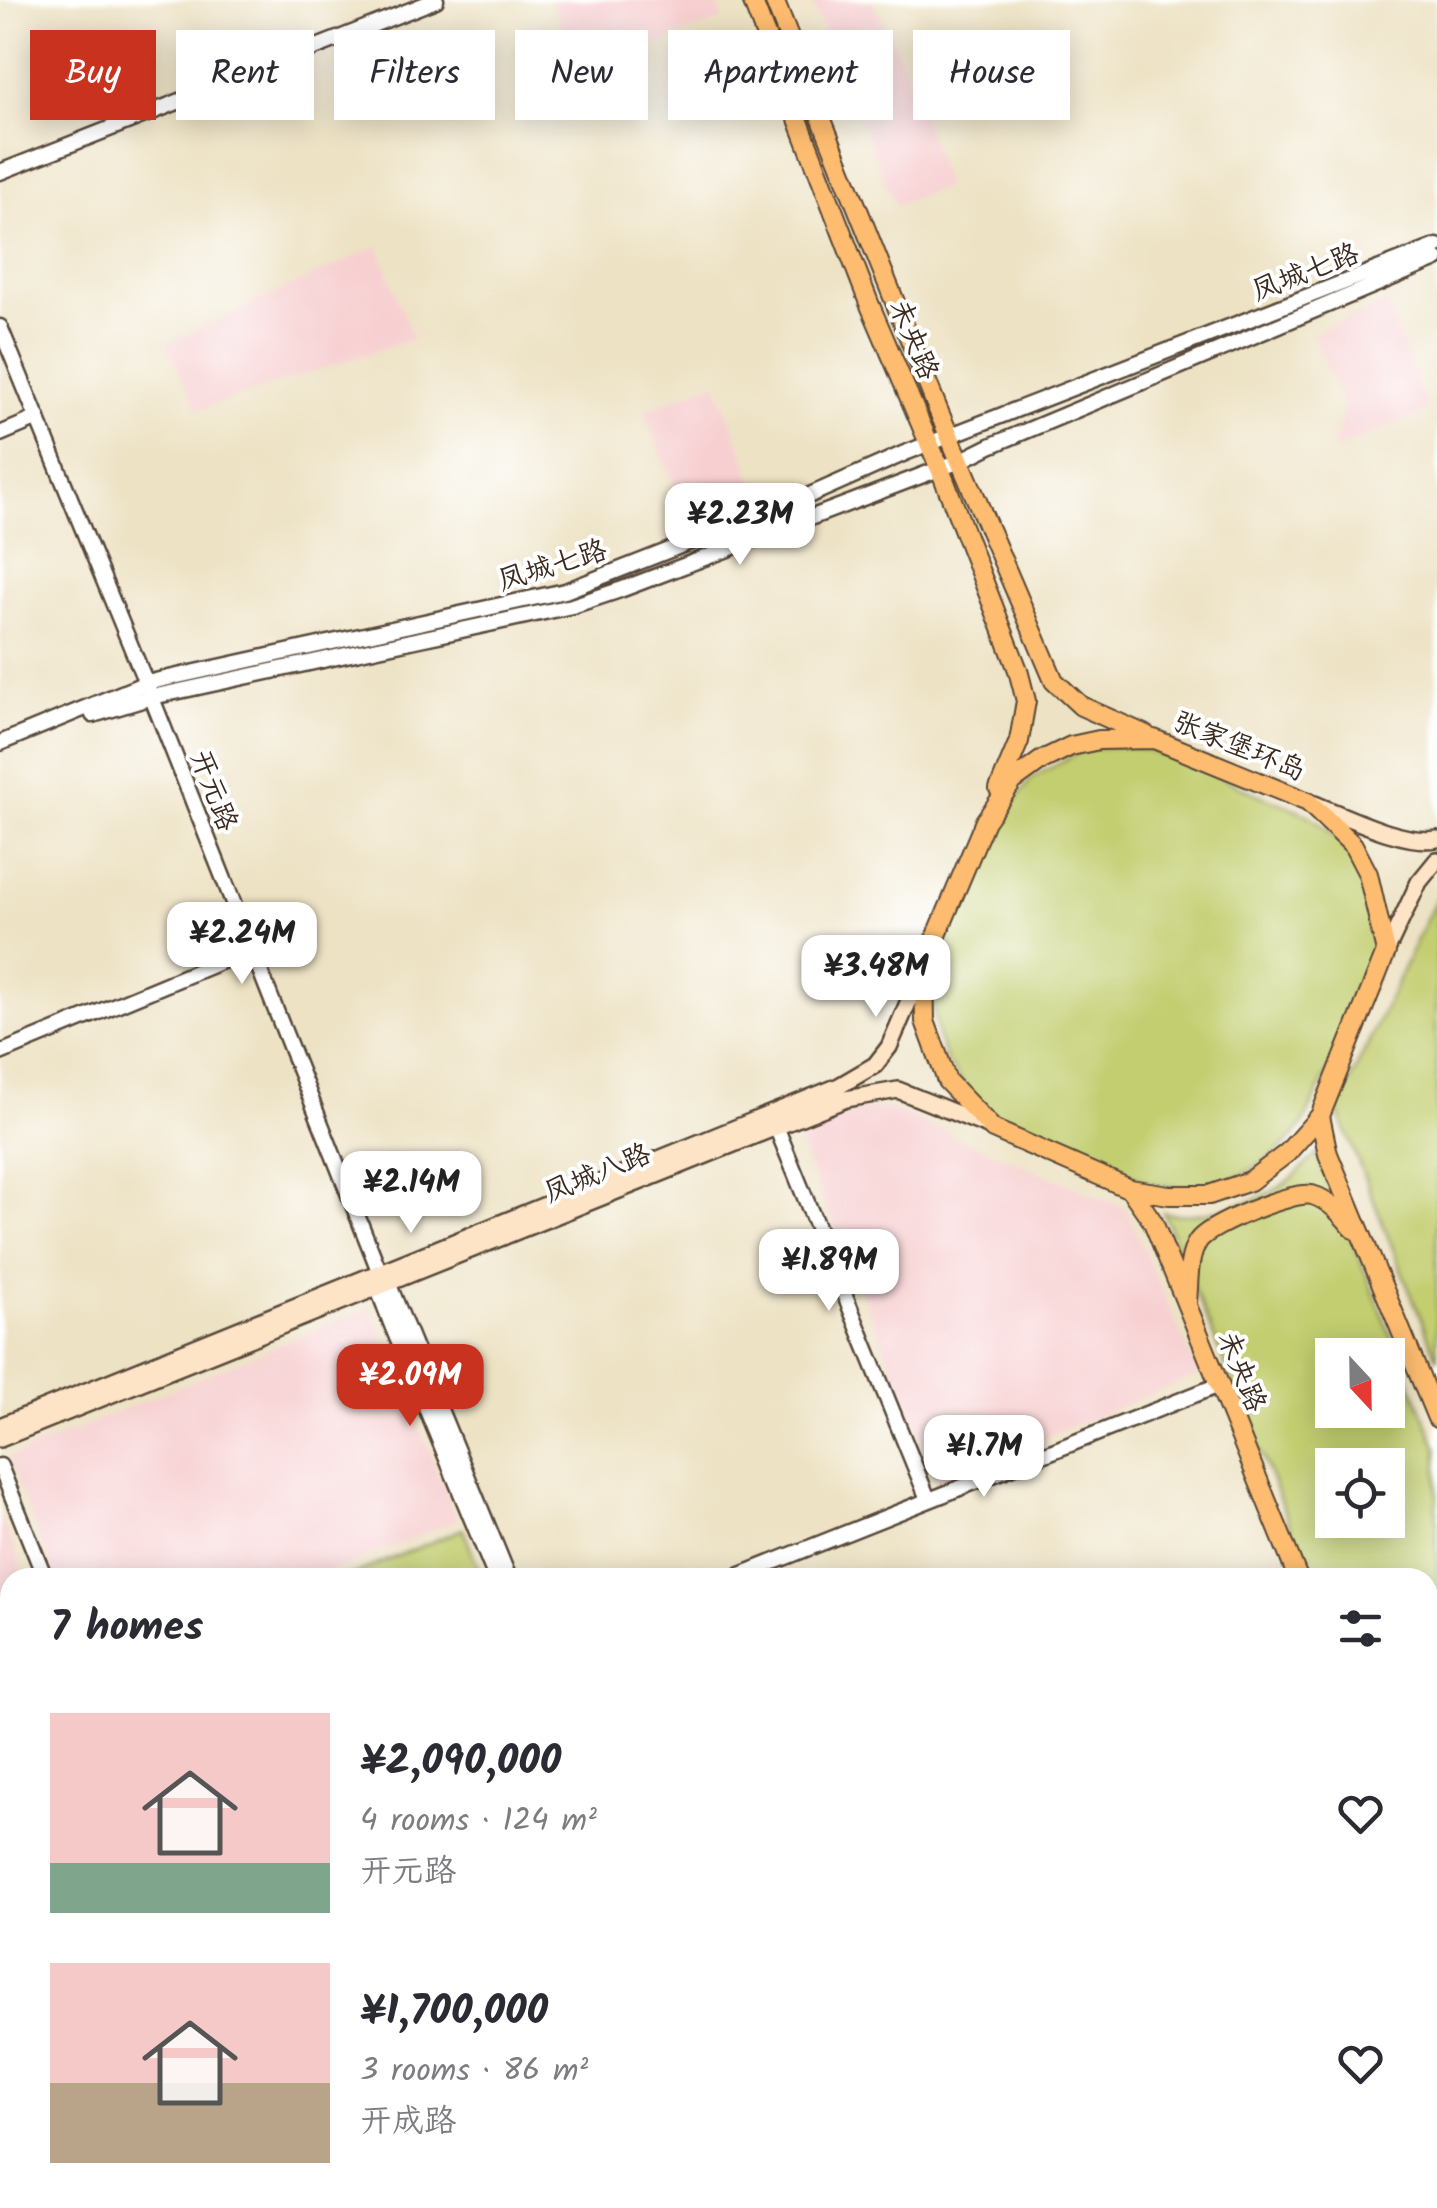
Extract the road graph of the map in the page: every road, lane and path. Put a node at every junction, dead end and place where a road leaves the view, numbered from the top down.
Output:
1 (436, 0) edge
2 (752, 0) edge
3 (774, 0) edge
4 (0, 172) edge
5 (1437, 246) edge
6 (1437, 260) edge
7 (0, 326) edge
8 (38, 418) junction
9 (0, 434) edge
10 (950, 436) junction
11 (929, 444) junction
12 (960, 461) junction
13 (940, 468) junction
14 (149, 690) junction
15 (1154, 739) junction
16 (0, 743) edge
17 (0, 753) edge
18 (1308, 802) junction
19 (985, 821) junction
20 (1437, 838) edge
21 (1437, 860) edge
22 (250, 949) junction
23 (1386, 952) junction
24 (924, 966) junction
25 (0, 1053) edge
26 (1320, 1116) junction
27 (773, 1119) junction
28 (993, 1129) junction
29 (1130, 1189) junction
30 (1364, 1241) junction
31 (382, 1282) junction
32 (1187, 1306) junction
33 (1219, 1386) junction
34 (1437, 1418) edge
35 (0, 1426) edge
36 (0, 1439) edge
37 (0, 1466) edge
38 (928, 1498) junction
39 (41, 1568) edge
40 (492, 1568) edge
41 (505, 1568) edge
42 (758, 1568) edge
43 (1294, 1568) edge

1 - 4 street
2 - 11 main road, 未央路
3 - 10 main road, 未央路
5 - 10 street, 凤城七路
6 - 12 street, 凤城七路
7 - 8 street, 开元路
8 - 9 street
8 - 14 street, 开元路
10 - 11 street, 凤城七路
10 - 12 main road, 未央路
11 - 13 main road, 未央路
11 - 14 street, 凤城七路
12 - 13 street, 凤城七路
12 - 15 main road, 未央路
13 - 14 street, 凤城七路
13 - 19 main road, 未央路
14 - 16 street, 凤城七路
14 - 17 street, 凤城七路
14 - 22 street, 开元路
15 - 18 main road, 张家堡环岛
15 - 19 main road, 张家堡环岛
18 - 20 main road
18 - 23 main road, 张家堡环岛
19 - 24 main road, 张家堡环岛
21 - 23 main road
22 - 25 street
22 - 31 street, 开元路
23 - 26 main road, 张家堡环岛
24 - 27 main road, 凤城八路
24 - 28 main road, 张家堡环岛
26 - 29 main road, 张家堡环岛
26 - 30 main road
27 - 28 main road, 凤城八路
27 - 31 main road, 凤城八路
27 - 38 street
28 - 29 main road, 张家堡环岛
29 - 32 main road, 未央路
30 - 32 main road
30 - 34 main road
31 - 35 main road, 凤城八路
31 - 36 main road, 凤城八路
31 - 40 street, 开元路
31 - 41 street, 开元路
32 - 33 main road, 未央路
33 - 38 street
33 - 43 main road, 未央路
37 - 39 street
38 - 42 street

